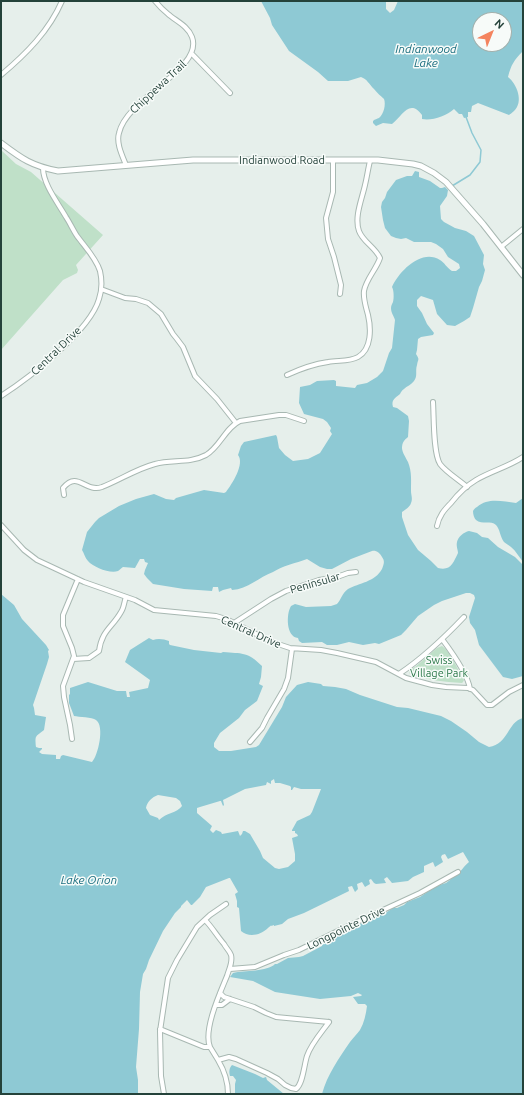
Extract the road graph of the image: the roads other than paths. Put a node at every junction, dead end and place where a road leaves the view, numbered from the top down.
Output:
1 (62, 1) edge
2 (155, 1) edge
3 (192, 54) junction
4 (1, 74) edge
5 (230, 93) dead end
6 (1, 143) edge
7 (333, 160) junction
8 (370, 161) junction
9 (126, 165) junction
10 (43, 168) junction
11 (523, 229) edge
12 (501, 247) junction
13 (523, 275) edge
14 (101, 289) junction
15 (340, 294) dead end
16 (287, 374) dead end
17 (1, 396) edge
18 (433, 402) dead end
19 (304, 421) dead end
20 (236, 423) junction
21 (523, 456) edge
22 (466, 486) junction
23 (64, 495) dead end
24 (1, 525) edge
25 (437, 526) dead end
26 (356, 572) dead end
27 (78, 579) junction
28 (126, 597) junction
29 (464, 617) dead end
30 (234, 623) junction
31 (442, 639) junction
32 (292, 649) junction
33 (73, 659) junction
34 (399, 674) junction
35 (523, 685) edge
36 (470, 689) junction
37 (72, 740) dead end
38 (250, 742) dead end
39 (458, 872) dead end
40 (226, 904) dead end
41 (205, 920) junction
42 (230, 969) junction
43 (220, 994) junction
44 (230, 999) junction
45 (216, 1005) junction
46 (160, 1029) junction
47 (210, 1047) junction
48 (218, 1060) junction
49 (164, 1094) edge
50 (228, 1094) edge

1 - 4 street
2 - 3 street
3 - 5 street
3 - 9 street, Chippewa Trail
6 - 10 street, Indianwood Road
7 - 8 street, Indianwood Road
7 - 9 street, Indianwood Road
7 - 15 street
8 - 12 street, Indianwood Road
8 - 16 street
9 - 10 street, Indianwood Road
10 - 14 street, Central Drive
11 - 12 street
12 - 13 street, Indianwood Road
14 - 17 street, Central Drive
14 - 20 street
18 - 22 street
19 - 20 street
20 - 23 street
21 - 22 street
22 - 25 street
24 - 27 street, Central Drive
26 - 30 street, Peninsular
27 - 28 street, Central Drive
27 - 33 street
28 - 30 street, Central Drive
28 - 33 street
29 - 31 street
30 - 32 street, Central Drive
31 - 34 street
31 - 36 street
32 - 34 street, Central Drive
32 - 38 street
33 - 37 street
34 - 36 street, Central Drive
35 - 36 street
39 - 42 street, Longpointe Drive
40 - 41 street
41 - 42 street
41 - 46 street
42 - 43 street
43 - 44 street
43 - 45 street
44 - 45 street
44 - 48 street
45 - 47 street
46 - 47 street
46 - 49 street
47 - 48 street
48 - 50 street

